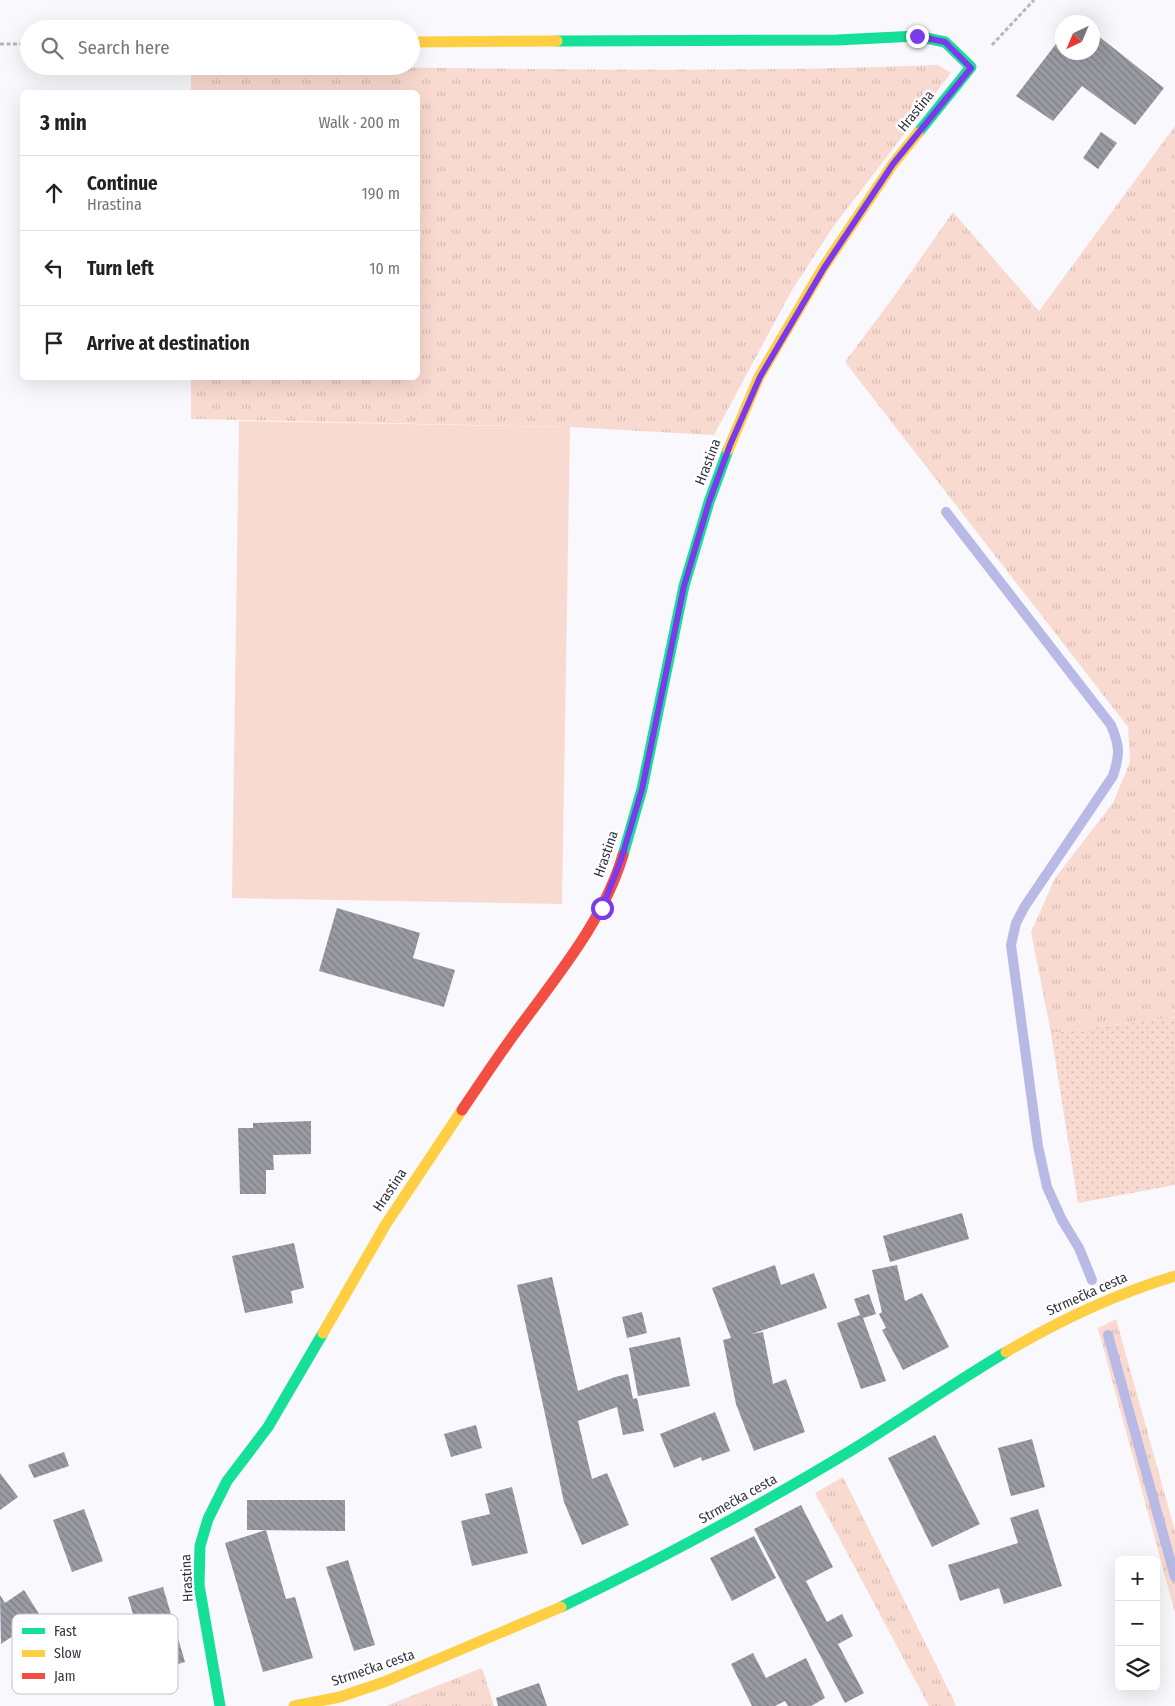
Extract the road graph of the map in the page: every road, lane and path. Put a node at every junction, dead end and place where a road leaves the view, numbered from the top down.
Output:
1 (1034, 0) edge
2 (420, 42) edge
3 (0, 44) edge
4 (20, 44) edge
5 (971, 68) junction
6 (1175, 1276) edge
7 (220, 1706) edge
8 (294, 1706) edge

1 - 5 path
2 - 5 street
3 - 4 path
5 - 7 street, Hrastina
6 - 8 street, Strmečka cesta

